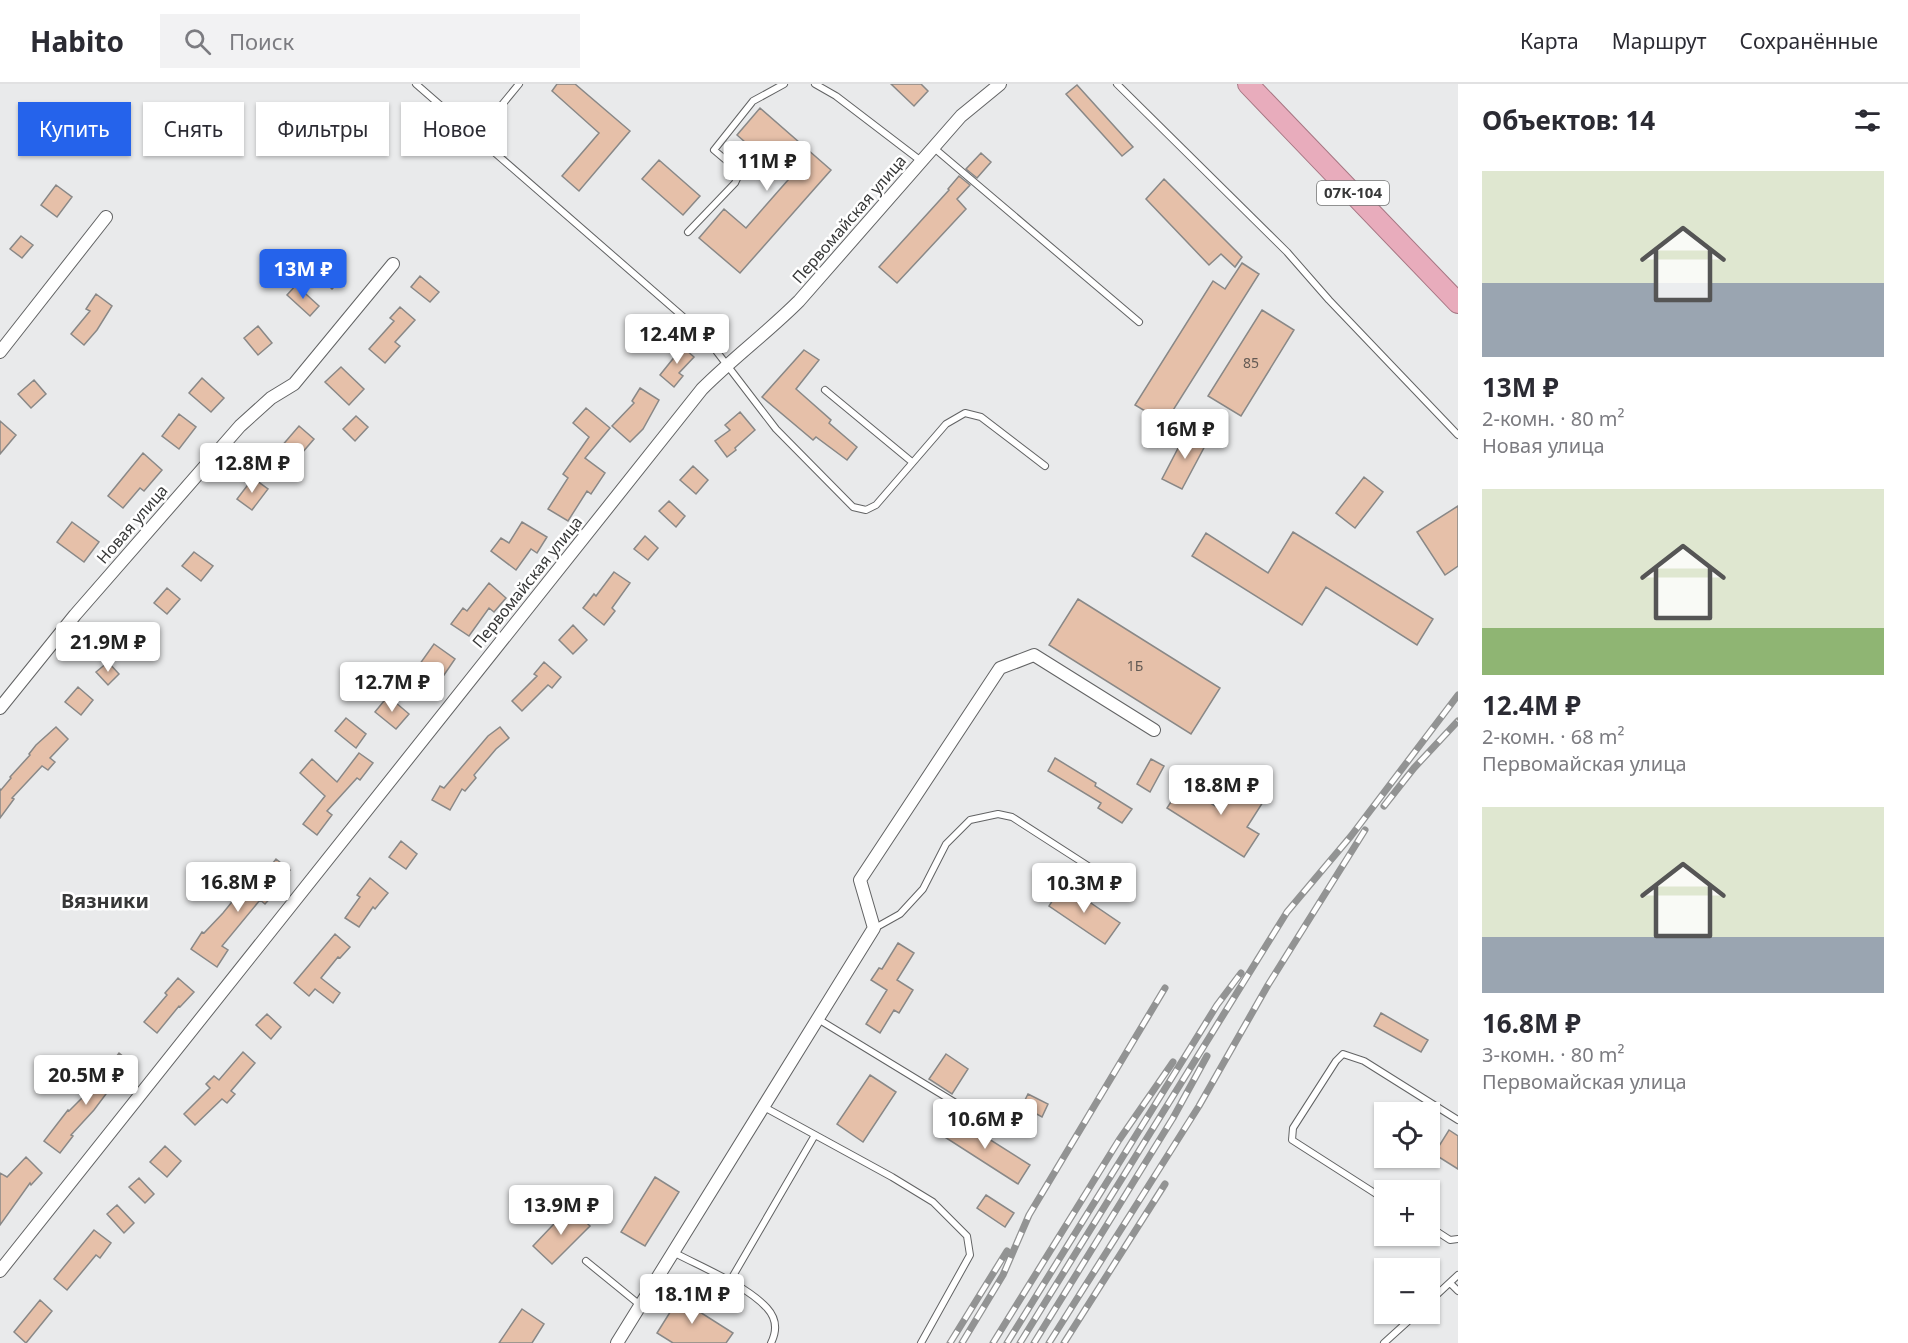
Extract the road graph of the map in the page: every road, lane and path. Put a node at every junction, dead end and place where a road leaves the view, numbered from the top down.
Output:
1 (416, 84) edge
2 (519, 84) edge
3 (784, 84) edge
4 (814, 84) edge
5 (1000, 84) edge
6 (1117, 84) edge
7 (1248, 84) edge
8 (438, 102) edge
9 (504, 102) edge
10 (933, 147) junction
11 (501, 156) edge
12 (921, 161) junction
13 (106, 217) dead end
14 (688, 232) dead end
15 (393, 264) dead end
16 (1458, 303) edge
17 (1139, 322) dead end
18 (0, 352) edge
19 (727, 364) junction
20 (825, 390) dead end
21 (1458, 435) edge
22 (912, 462) junction
23 (1046, 466) dead end
24 (0, 708) edge
25 (1154, 730) dead end
26 (1116, 884) dead end
27 (874, 928) junction
28 (818, 1019) junction
29 (958, 1105) dead end
30 (764, 1107) junction
31 (1458, 1120) edge
32 (815, 1135) junction
33 (1374, 1193) edge
34 (1440, 1234) edge
35 (1458, 1239) edge
36 (674, 1252) junction
37 (586, 1261) dead end
38 (0, 1271) edge
39 (1458, 1275) edge
40 (730, 1281) junction
41 (1450, 1283) junction
42 (1458, 1291) edge
43 (1440, 1292) edge
44 (640, 1306) junction
45 (1405, 1324) edge
46 (617, 1343) edge
47 (771, 1343) edge
48 (921, 1343) edge
49 (1384, 1343) edge

1 - 8 lane
2 - 9 lane
3 - 14 lane
4 - 12 lane
5 - 10 street, Первомайская улица
6 - 21 lane
7 - 16 highway, 07К-104
10 - 12 street, Первомайская улица
10 - 17 lane
11 - 19 lane
12 - 19 street, Первомайская улица
13 - 18 street
15 - 24 street, Новая улица
19 - 22 lane
19 - 38 street, Первомайская улица
20 - 22 lane
22 - 23 lane
25 - 27 street
26 - 27 lane
27 - 28 street
28 - 29 lane
28 - 30 street
30 - 32 lane
30 - 36 street
31 - 33 lane
32 - 40 lane
32 - 48 lane
34 - 35 lane
36 - 40 lane
36 - 44 street
37 - 44 lane
39 - 41 lane
40 - 47 lane
41 - 42 lane
41 - 43 lane
44 - 46 street
45 - 49 lane

